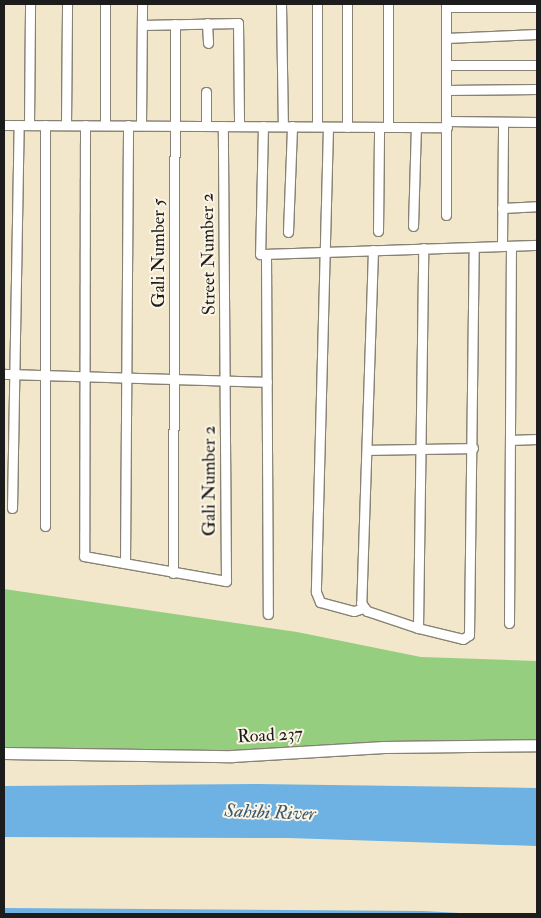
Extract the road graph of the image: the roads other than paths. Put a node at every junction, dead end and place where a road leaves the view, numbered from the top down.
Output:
1 (30, 4) edge
2 (67, 4) edge
3 (105, 4) edge
4 (142, 4) edge
5 (281, 4) edge
6 (317, 4) edge
7 (346, 4) edge
8 (388, 4) edge
9 (446, 5) edge
10 (537, 7) edge
11 (175, 24) junction
12 (207, 24) junction
13 (142, 25) junction
14 (537, 34) edge
15 (446, 38) junction
16 (208, 43) dead end
17 (446, 65) junction
18 (537, 65) edge
19 (537, 89) edge
20 (447, 90) junction
21 (206, 92) dead end
22 (503, 122) junction
23 (537, 122) edge
24 (447, 124) junction
25 (4, 125) edge
26 (24, 125) junction
27 (45, 125) junction
28 (66, 125) junction
29 (85, 125) junction
30 (105, 125) junction
31 (128, 125) junction
32 (141, 125) junction
33 (175, 126) junction
34 (206, 126) junction
35 (223, 126) junction
36 (239, 126) junction
37 (263, 126) junction
38 (287, 126) junction
39 (317, 126) junction
40 (346, 126) junction
41 (383, 127) junction
42 (416, 127) junction
43 (328, 128) junction
44 (537, 206) edge
45 (502, 208) junction
46 (446, 215) dead end
47 (413, 226) dead end
48 (378, 231) dead end
49 (288, 232) dead end
50 (537, 245) edge
51 (506, 246) junction
52 (474, 247) junction
53 (423, 248) junction
54 (373, 250) junction
55 (325, 253) junction
56 (266, 254) junction
57 (15, 373) junction
58 (45, 373) junction
59 (4, 374) edge
60 (85, 378) junction
61 (129, 379) junction
62 (175, 380) junction
63 (226, 381) junction
64 (267, 382) junction
65 (537, 439) edge
66 (510, 440) junction
67 (422, 447) junction
68 (473, 448) junction
69 (367, 450) junction
70 (12, 508) dead end
71 (45, 526) dead end
72 (125, 563) junction
73 (173, 573) junction
74 (362, 608) junction
75 (268, 614) dead end
76 (509, 623) dead end
77 (418, 628) junction
78 (537, 745) edge
79 (4, 753) edge

1 - 26 street
2 - 28 street
3 - 30 street
4 - 13 street
5 - 38 street
6 - 39 street
7 - 40 street
8 - 41 street
9 - 10 street
9 - 15 street
11 - 12 street
11 - 13 street
11 - 33 street, Gali Number 5
12 - 16 street
12 - 36 street
13 - 32 street
14 - 15 street
15 - 17 street
17 - 18 street
17 - 20 street
19 - 20 street
20 - 24 street
21 - 34 street
22 - 23 street
22 - 24 street
22 - 45 street
24 - 42 street
24 - 46 street
25 - 26 street
26 - 27 street
26 - 57 street
27 - 28 street
27 - 58 street
28 - 29 street
29 - 30 street
29 - 60 street
30 - 31 street
31 - 32 street
31 - 61 street
32 - 33 street
33 - 34 street
33 - 62 street, Gali Number 5
34 - 35 street
35 - 36 street
35 - 63 street, Street Number 2
36 - 37 street
37 - 38 street
37 - 56 street
38 - 39 street
38 - 49 street
39 - 43 street
40 - 41 street
40 - 43 street
41 - 42 street
41 - 48 street
42 - 47 street
43 - 55 street
44 - 45 street
45 - 51 street
50 - 51 street
51 - 52 street
51 - 66 street
52 - 53 street
52 - 68 street
53 - 54 street
53 - 67 street
54 - 55 street
54 - 69 street
55 - 56 street
55 - 74 street
56 - 64 street
57 - 58 street
57 - 59 street
57 - 70 street
58 - 60 street
58 - 71 street
60 - 61 street
60 - 72 street
61 - 62 street
61 - 72 street
62 - 63 street
62 - 73 street, Gali Number 5
63 - 64 street
63 - 73 street, Gali Number 2
64 - 75 street
65 - 66 street
66 - 76 street
67 - 68 street
67 - 69 street
67 - 77 street
68 - 77 street
69 - 74 street
72 - 73 street
74 - 77 street
78 - 79 street, Road 237

